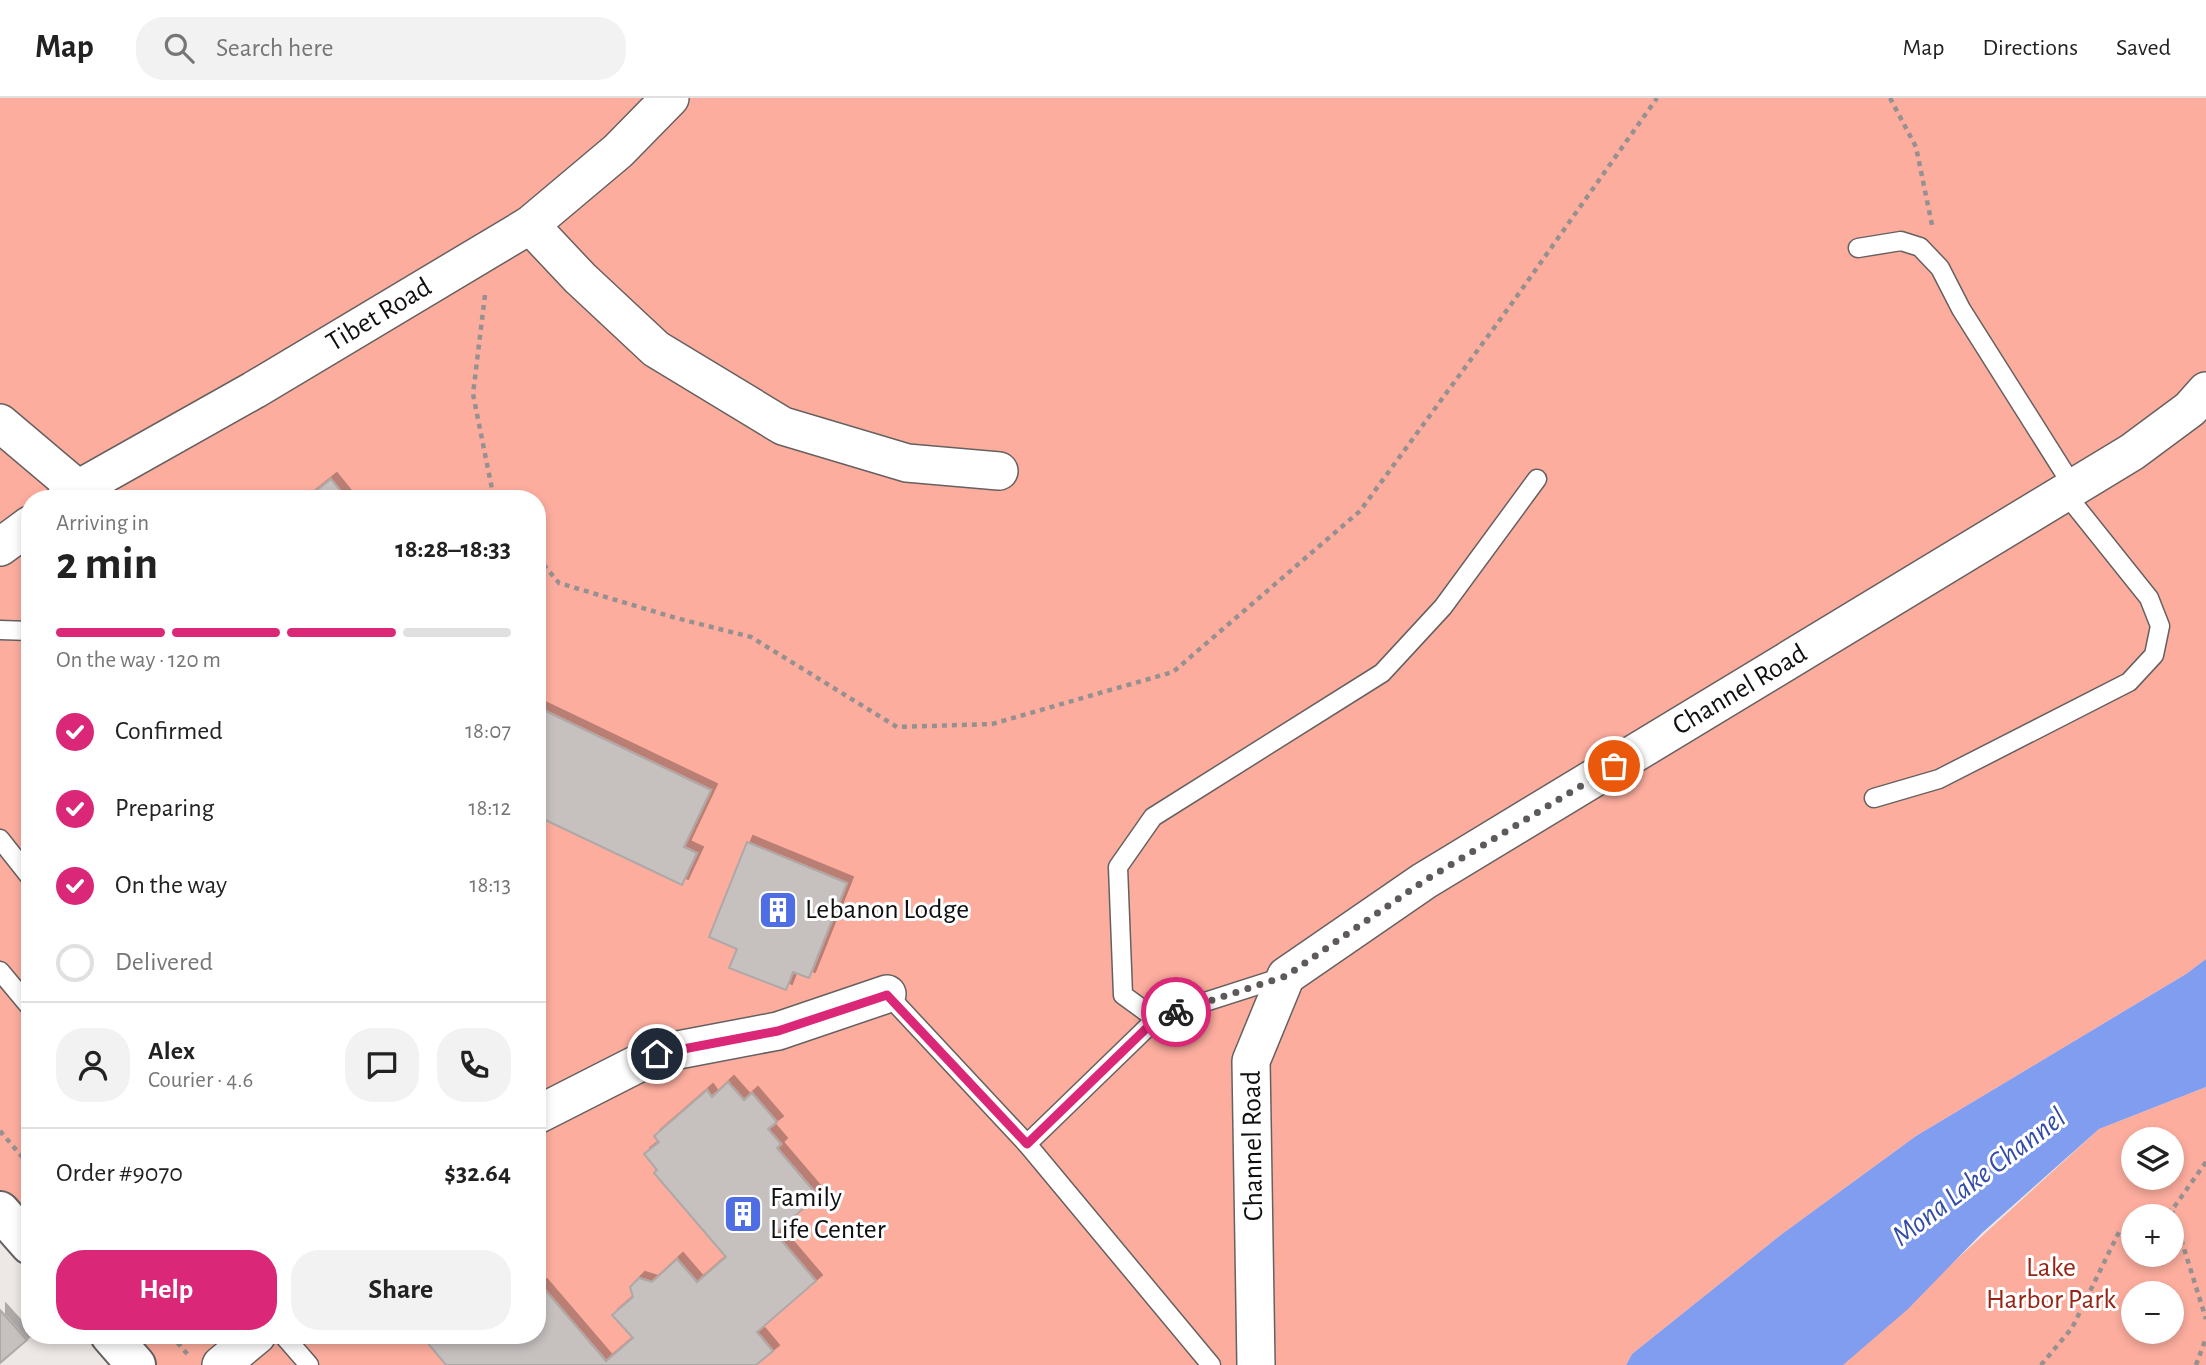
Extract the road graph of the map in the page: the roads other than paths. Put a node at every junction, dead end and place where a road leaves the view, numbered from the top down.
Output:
1 (670, 98) edge
2 (530, 225) junction
3 (1858, 248) dead end
4 (2206, 391) edge
5 (0, 423) edge
6 (999, 471) dead end
7 (1537, 479) dead end
8 (73, 490) edge
9 (86, 490) edge
10 (2069, 490) junction
11 (21, 532) edge
12 (0, 547) edge
13 (0, 630) edge
14 (21, 631) edge
15 (1874, 799) dead end
16 (0, 839) edge
17 (21, 866) edge
18 (0, 971) edge
19 (1286, 976) junction
20 (887, 995) joint
21 (21, 996) edge
22 (1156, 1019) junction
23 (546, 1110) edge
24 (1027, 1144) junction
25 (0, 1211) edge
26 (21, 1235) edge
27 (118, 1344) edge
28 (246, 1344) edge
29 (291, 1344) edge
30 (136, 1365) edge
31 (221, 1365) edge
32 (309, 1365) edge
33 (1211, 1365) edge
34 (1256, 1365) edge

1 - 2 street, Tibet Road
2 - 6 street
2 - 9 street, Tibet Road
3 - 10 lane
4 - 10 street, Channel Road
5 - 8 street
7 - 22 lane
10 - 15 lane
10 - 19 street, Channel Road
11 - 12 street
13 - 14 lane
16 - 17 lane
18 - 21 lane
19 - 22 lane
19 - 34 street, Channel Road
20 - 23 street
20 - 24 lane
22 - 24 lane
24 - 33 lane
25 - 26 street
27 - 30 street
28 - 31 street
29 - 32 lane

